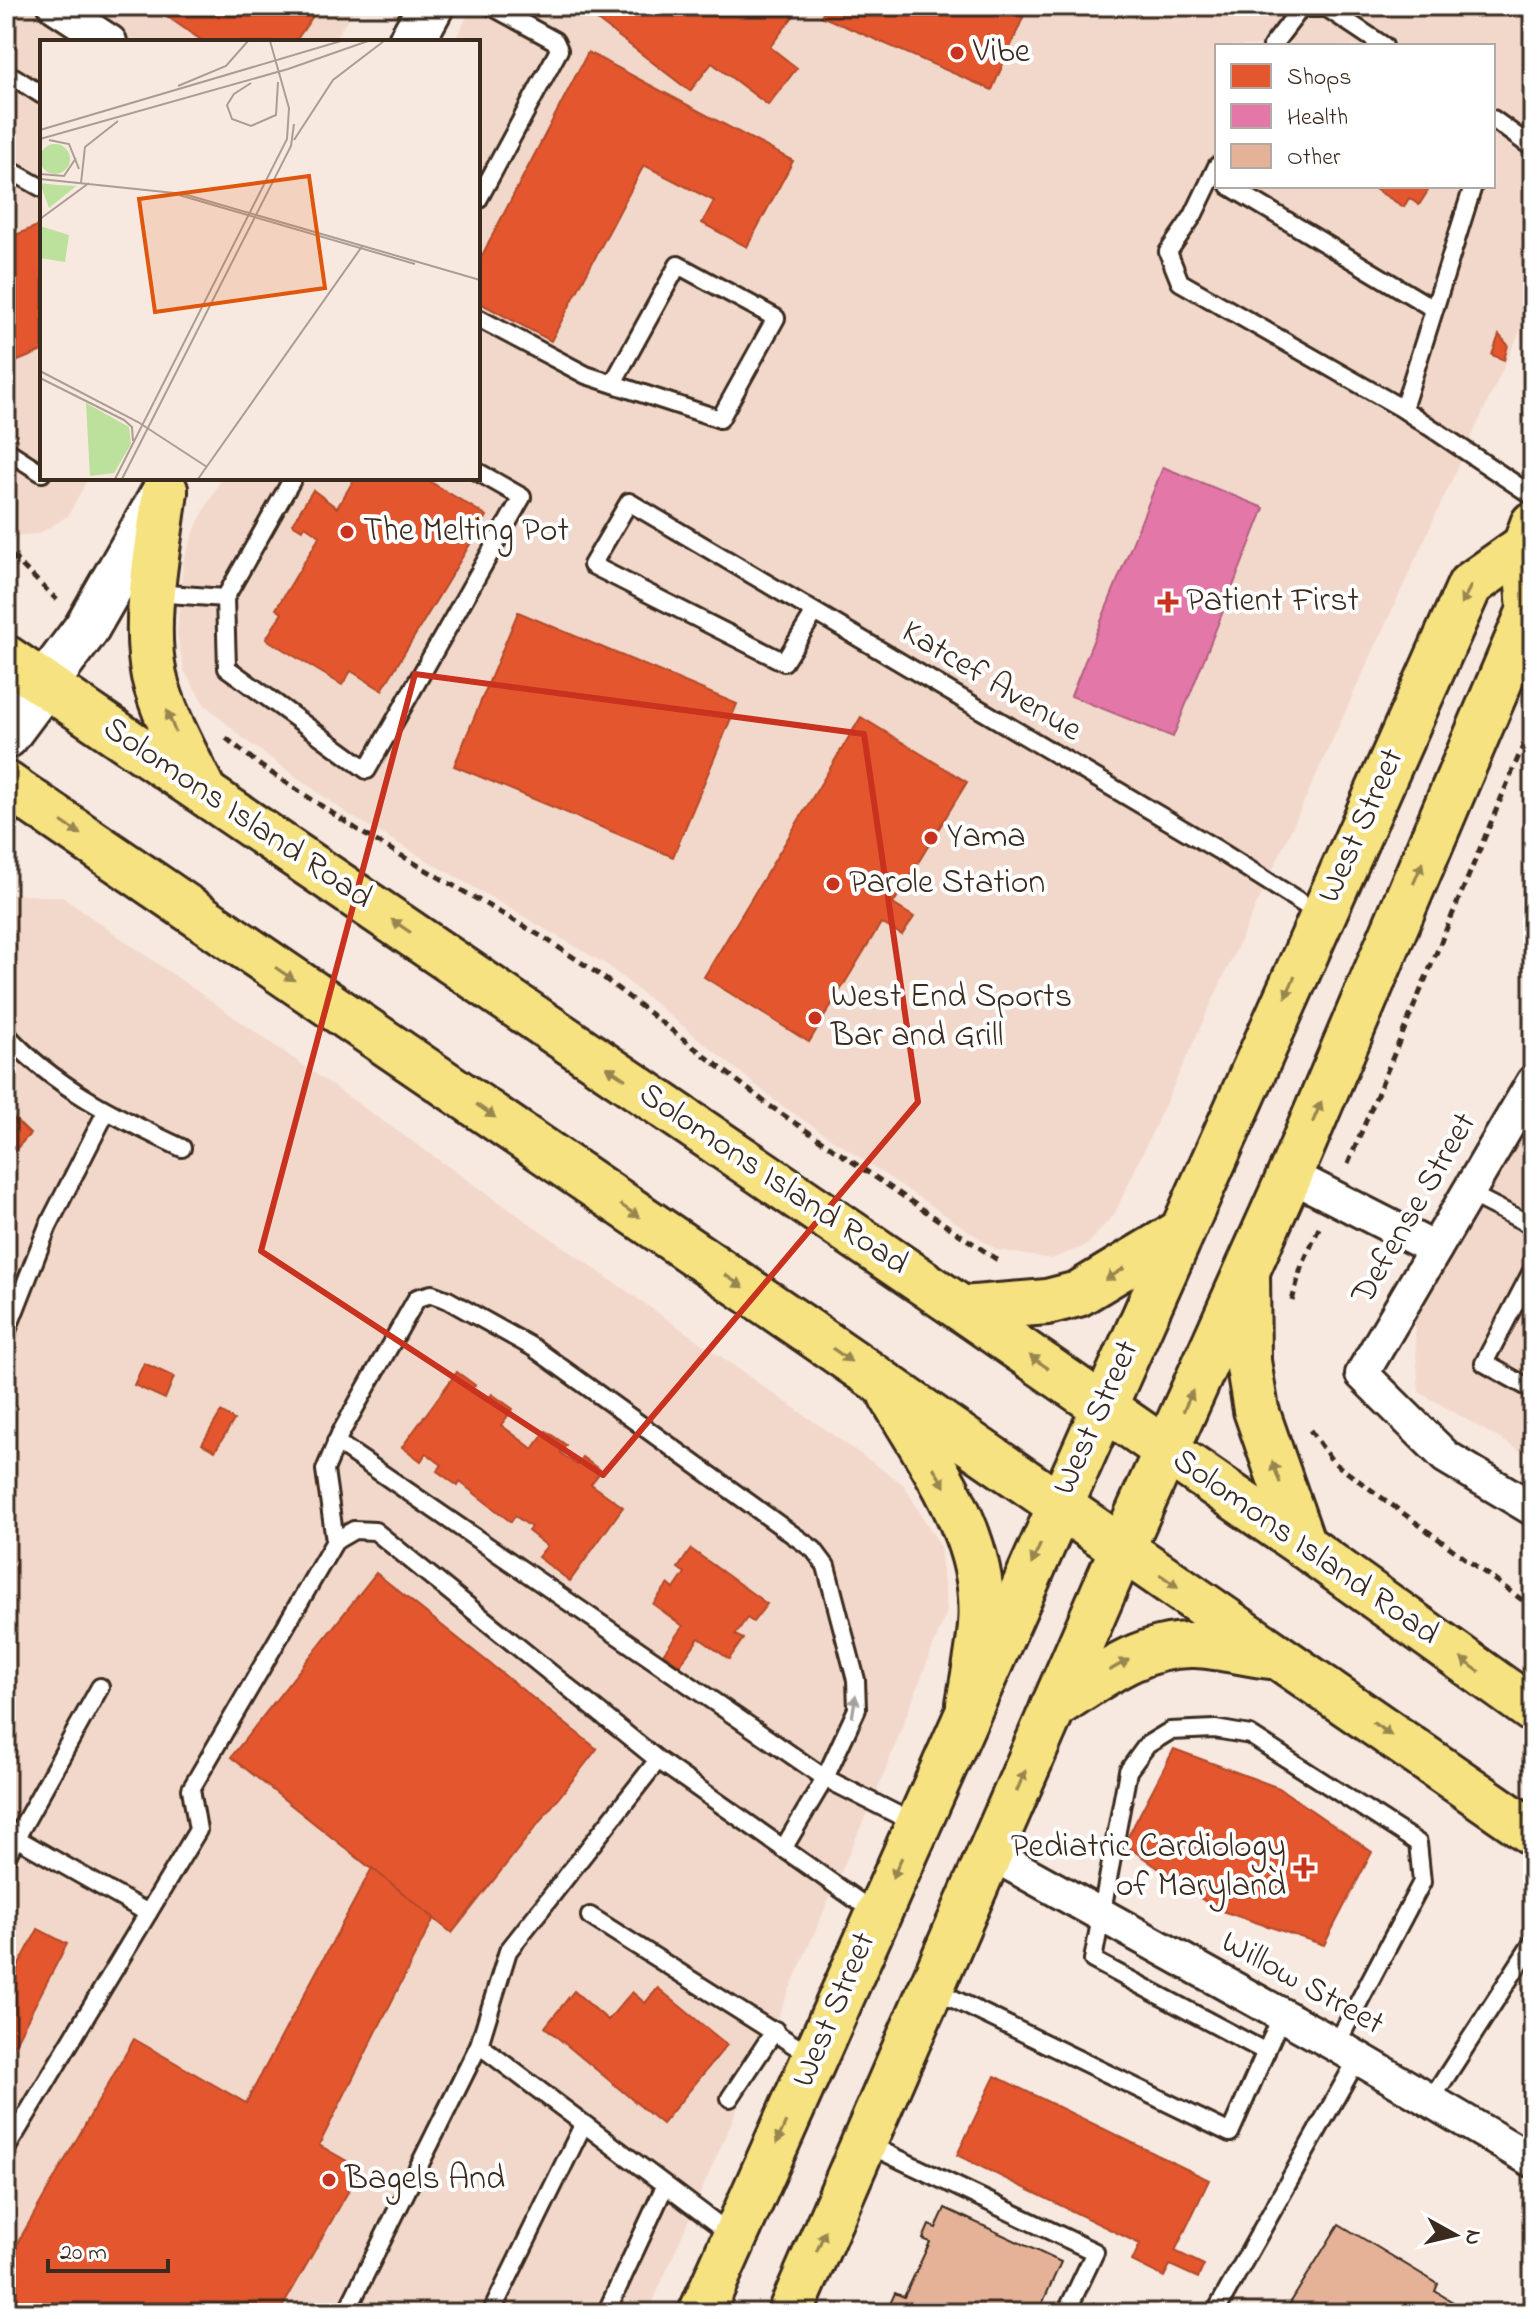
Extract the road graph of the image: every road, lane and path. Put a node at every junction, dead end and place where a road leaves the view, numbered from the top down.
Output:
1 (55, 6) edge
2 (431, 6) edge
3 (491, 6) edge
4 (107, 40) edge
5 (412, 40) edge
6 (1274, 44) edge
7 (1381, 44) edge
8 (6, 78) edge
9 (40, 94) edge
10 (1495, 122) edge
11 (1533, 148) edge
12 (6, 168) edge
13 (1215, 173) edge
14 (40, 187) edge
15 (1232, 188) edge
16 (1472, 188) edge
17 (480, 196) edge
18 (1434, 309) junction
19 (480, 319) edge
20 (613, 383) junction
21 (1403, 409) junction
22 (6, 450) edge
23 (40, 472) edge
24 (480, 473) edge
25 (292, 480) edge
26 (169, 484) edge
27 (1533, 496) edge
28 (1529, 535) edge
29 (154, 593) junction
30 (225, 598) junction
31 (815, 612) junction
32 (6, 658) edge
33 (45, 683) junction
34 (1533, 722) edge
35 (223, 735) dead end
36 (6, 736) edge
37 (6, 784) edge
38 (204, 792) junction
39 (1322, 916) junction
40 (6, 1034) edge
41 (1533, 1082) edge
42 (106, 1112) junction
43 (1368, 1122) dead end
44 (182, 1148) dead end
45 (1290, 1175) junction
46 (1468, 1193) junction
47 (1533, 1226) edge
48 (1181, 1232) junction
49 (1435, 1249) junction
50 (1007, 1265) dead end
51 (1301, 1268) dead end
52 (1533, 1269) edge
53 (1247, 1272) junction
54 (962, 1309) junction
55 (1289, 1310) dead end
56 (6, 1333) edge
57 (886, 1386) junction
58 (1533, 1390) edge
59 (1103, 1406) junction
60 (1309, 1428) dead end
61 (336, 1442) junction
62 (1166, 1450) junction
63 (1058, 1505) junction
64 (1533, 1509) edge
65 (335, 1541) junction
66 (1303, 1545) junction
67 (1122, 1549) junction
68 (1533, 1608) edge
69 (1280, 1658) junction
70 (100, 1687) dead end
71 (969, 1704) junction
72 (1053, 1707) junction
73 (1533, 1710) edge
74 (658, 1760) junction
75 (825, 1778) junction
76 (916, 1824) junction
77 (1533, 1833) edge
78 (16, 1838) junction
79 (783, 1849) junction
80 (990, 1853) junction
81 (6, 1858) edge
82 (148, 1913) junction
83 (876, 1915) junction
84 (590, 1916) dead end
85 (1102, 1917) junction
86 (1533, 1942) edge
87 (932, 1988) junction
88 (1282, 2015) junction
89 (775, 2030) junction
90 (479, 2045) junction
91 (1347, 2051) junction
92 (1266, 2052) junction
93 (815, 2058) junction
94 (730, 2098) dead end
95 (1431, 2100) junction
96 (583, 2125) junction
97 (864, 2143) junction
98 (6, 2149) edge
99 (1530, 2151) edge
100 (664, 2188) junction
101 (735, 2237) junction
102 (346, 2313) edge
103 (491, 2313) edge
104 (606, 2313) edge
105 (701, 2313) edge
106 (727, 2313) edge
107 (790, 2313) edge
108 (1066, 2313) edge
109 (1215, 2313) edge

1 - 4 street
2 - 5 street
3 - 17 lane
6 - 7 lane
8 - 9 lane
10 - 11 lane
12 - 14 lane
13 - 21 lane
15 - 18 lane
16 - 18 lane
18 - 21 lane
19 - 20 lane
20 - 20 lane
21 - 27 lane
22 - 23 lane
24 - 30 lane
25 - 30 lane
26 - 29 main road
26 - 33 street
28 -> 39 main road, West Street
45 -> 28 main road, West Street
29 - 30 lane
38 -> 29 main road
31 - 31 lane, Katcef Avenue
31 - 39 lane, Katcef Avenue
32 - 33 main road, Solomons Island Road
33 - 36 street
33 - 38 main road, Solomons Island Road
34 - 43 path
35 - 50 path
37 -> 57 main road
54 -> 38 main road, Solomons Island Road
39 -> 48 main road, West Street
40 - 42 lane
41 - 46 street, Defense Street
42 - 44 lane
42 - 56 lane
45 - 49 street
45 - 53 main road, West Street
46 - 47 lane
46 - 49 street, Defense Street
48 -> 54 main road
48 - 59 main road, West Street
49 - 64 street, Defense Street
51 - 55 path
52 - 58 lane
62 -> 53 main road, West Street
66 -> 53 main road
59 -> 54 main road, Solomons Island Road
57 - 63 main road
57 -> 71 main road
59 - 62 main road, Solomons Island Road
59 - 63 main road, West Street
60 - 68 path
61 - 65 lane
61 - 75 lane
75 -> 61 lane
62 - 66 main road, Solomons Island Road
62 - 67 main road, West Street
63 - 67 main road
63 -> 71 main road, West Street
65 - 74 lane
65 - 82 lane
73 -> 66 main road, Solomons Island Road
67 -> 69 main road
67 - 72 main road, West Street
72 -> 69 main road
69 -> 77 main road
70 - 78 lane
71 - 76 main road, West Street
80 -> 72 main road, West Street
74 - 79 lane
74 - 90 lane
75 - 76 lane
75 - 79 lane
76 -> 83 main road, West Street
78 - 81 lane
78 - 82 lane
79 - 83 lane
80 - 85 street, Willow Street
80 - 87 main road, West Street
82 - 98 lane
83 - 93 main road, West Street
84 - 89 lane
85 - 88 street, Willow Street
85 - 91 lane
85 - 92 lane
86 - 95 lane
87 - 92 lane
87 - 97 main road, West Street
88 - 91 street, Willow Street
88 - 92 lane
89 - 93 lane
89 - 94 lane
90 - 96 lane
90 - 102 lane
91 - 95 street, Willow Street
91 - 109 lane
93 -> 101 main road, West Street
95 - 99 street, Willow Street
96 - 100 lane
96 - 103 lane
107 -> 97 main road, West Street
97 - 108 lane
100 - 101 lane
100 - 104 lane
101 - 105 main road, West Street
101 - 106 main road

